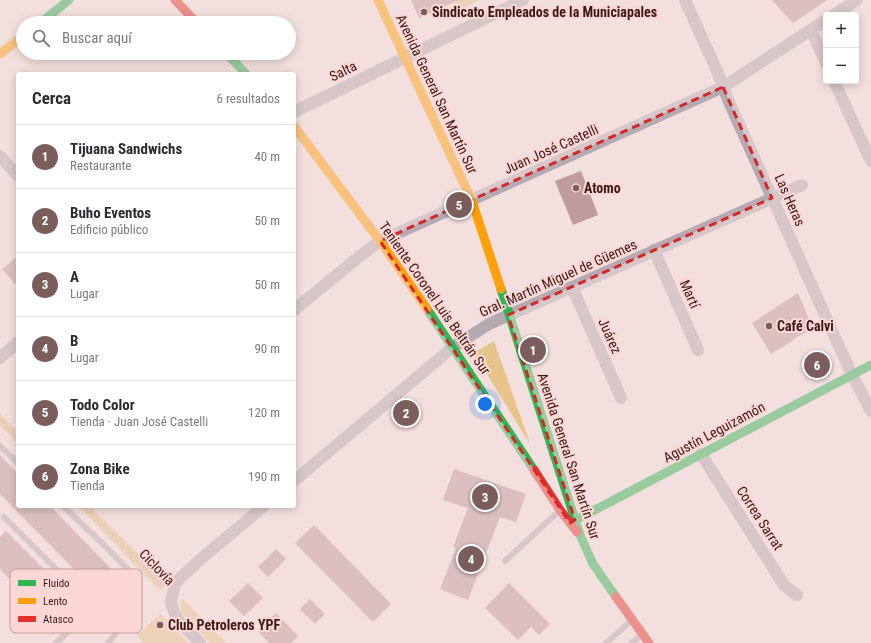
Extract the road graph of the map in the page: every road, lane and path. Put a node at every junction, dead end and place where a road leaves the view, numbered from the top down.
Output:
1 (69, 0) edge
2 (175, 0) edge
3 (378, 0) edge
4 (523, 0) edge
5 (685, 0) edge
6 (857, 0) edge
7 (839, 12) edge
8 (49, 16) edge
9 (190, 16) edge
10 (823, 22) edge
11 (811, 30) junction
12 (16, 41) edge
13 (0, 54) edge
14 (823, 56) edge
15 (404, 58) junction
16 (233, 60) edge
17 (244, 72) edge
18 (835, 84) edge
19 (723, 87) junction
20 (296, 111) edge
21 (296, 129) edge
22 (0, 156) edge
23 (871, 161) edge
24 (16, 174) edge
25 (802, 185) dead end
26 (772, 198) junction
27 (472, 201) junction
28 (380, 241) junction
29 (654, 250) junction
30 (572, 287) junction
31 (296, 308) edge
32 (508, 315) junction
33 (16, 344) edge
34 (453, 347) junction
35 (698, 350) dead end
36 (0, 358) edge
37 (871, 365) edge
38 (852, 375) junction
39 (620, 398) dead end
40 (871, 411) edge
41 (0, 420) edge
42 (16, 437) edge
43 (0, 446) edge
44 (701, 454) junction
45 (16, 461) edge
46 (296, 479) edge
47 (65, 508) edge
48 (86, 508) edge
49 (262, 508) edge
50 (560, 510) junction
51 (4, 517) dead end
52 (572, 521) junction
53 (505, 561) dead end
54 (56, 569) edge
55 (127, 569) edge
56 (797, 595) dead end
57 (172, 596) junction
58 (632, 620) junction
59 (67, 633) edge
60 (116, 633) edge
61 (643, 634) junction
62 (56, 643) edge
63 (108, 643) edge
64 (200, 643) edge
65 (606, 643) edge
66 (632, 643) edge
67 (649, 643) edge

1 - 8 street
2 - 9 street
3 - 15 street, Avenida General San Martín Sur
4 - 15 street, Salta
5 - 19 street, Las Heras
6 - 7 street
10 - 11 street, Juan José Castelli
11 - 14 street
11 - 19 street, Juan José Castelli
12 - 13 street
15 - 20 street, Salta
15 - 27 street, Avenida General San Martín Sur
16 - 17 street
18 - 23 street
19 - 26 street, Las Heras
19 - 27 street, Juan José Castelli
21 - 28 street, Teniente Coronel Luis Beltrán Sur
22 - 24 street
25 - 26 street, Gral. Martín Miguel de Güemes
26 - 29 street, Gral. Martín Miguel de Güemes
26 - 38 street, Las Heras
27 - 28 street, Juan José Castelli
27 - 32 street, Avenida General San Martín Sur
28 - 31 street, Juan José Castelli
28 - 34 street, Teniente Coronel Luis Beltrán Sur
29 - 30 street, Gral. Martín Miguel de Güemes
29 - 35 street, Martí
30 - 32 street, Gral. Martín Miguel de Güemes
30 - 39 street, Juárez
32 - 34 street, Gral. Martín Miguel de Güemes
32 - 52 street, Avenida General San Martín Sur
33 - 36 street
34 - 46 street, Gral. Martín Miguel de Güemes
34 - 50 street, Teniente Coronel Luis Beltrán Sur
37 - 38 street, Agustín Leguizamón
38 - 40 street, Las Heras
38 - 44 street, Agustín Leguizamón
41 - 42 path
43 - 45 lane
44 - 52 street, Agustín Leguizamón
44 - 56 street, Correa Sarrat
47 - 55 lane
48 - 57 path, Ciclovía
49 - 57 street
50 - 52 street, Teniente Coronel Luis Beltrán Sur
50 - 53 lane
51 - 54 lane
52 - 58 street, Avenida General San Martín Sur
57 - 64 street
58 - 61 street, Avenida General San Martín Sur
58 - 65 lane
59 - 62 lane
60 - 63 lane
61 - 66 lane
61 - 67 street, Avenida General San Martín Sur

